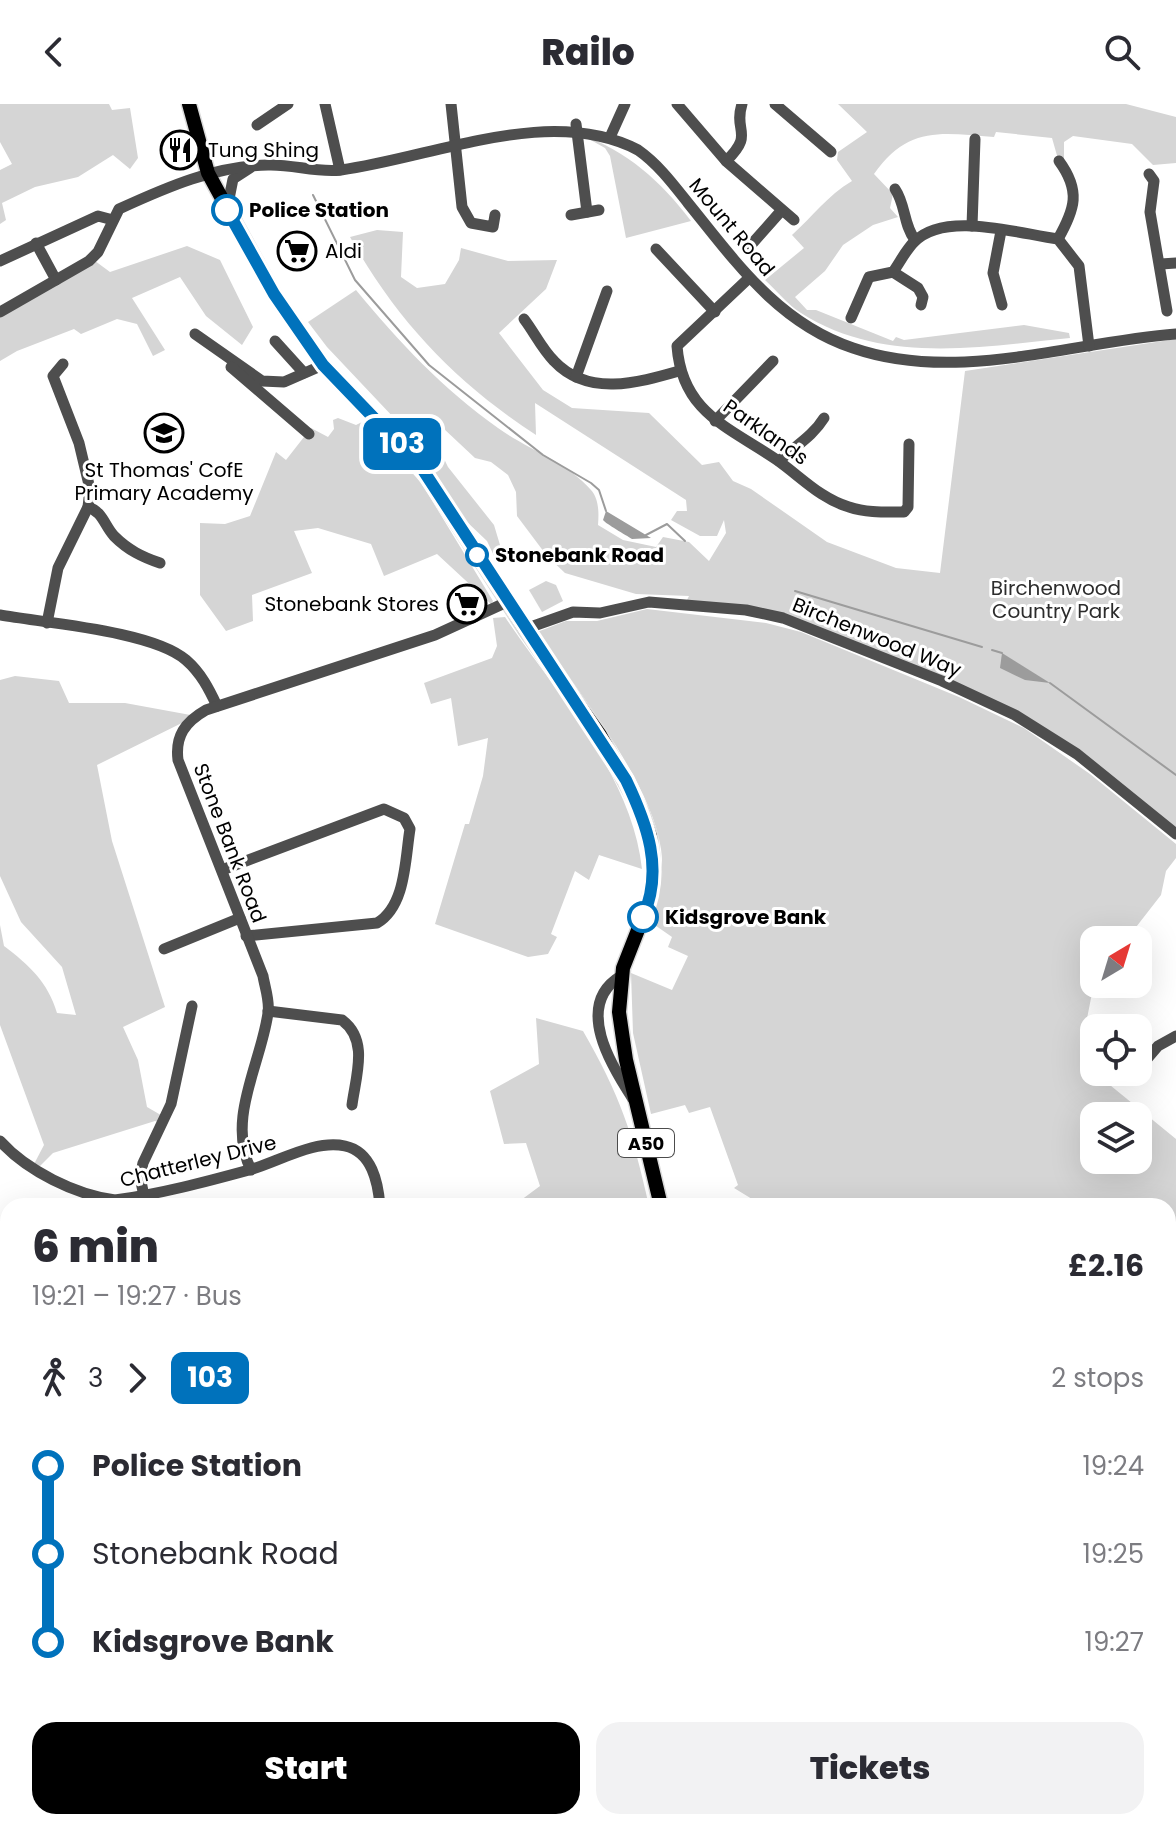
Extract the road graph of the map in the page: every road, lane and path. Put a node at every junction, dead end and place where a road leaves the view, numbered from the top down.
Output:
1 (189, 104) edge
2 (288, 104) edge
3 (325, 104) edge
4 (451, 104) edge
5 (625, 104) edge
6 (677, 104) edge
7 (742, 104) edge
8 (775, 104) edge
9 (576, 124) junction
10 (257, 125) dead end
11 (611, 135) junction
12 (977, 139) dead end
13 (454, 144) junction
14 (831, 152) dead end
15 (726, 161) junction
16 (1066, 164) dead end
17 (258, 165) junction
18 (340, 170) junction
19 (208, 173) junction
20 (1149, 174) dead end
21 (895, 189) dead end
22 (227, 210) junction
23 (599, 210) dead end
24 (781, 211) junction
25 (587, 212) junction
26 (571, 215) dead end
27 (113, 220) junction
28 (794, 220) dead end
29 (494, 221) dead end
30 (972, 226) junction
31 (1001, 231) junction
32 (1058, 239) junction
33 (915, 240) junction
34 (36, 243) junction
35 (750, 246) dead end
36 (656, 249) dead end
37 (0, 261) edge
38 (1176, 263) edge
39 (1161, 264) junction
40 (893, 272) junction
41 (749, 278) junction
42 (56, 280) junction
43 (607, 291) dead end
44 (925, 300) dead end
45 (1002, 305) dead end
46 (1167, 311) dead end
47 (0, 312) edge
48 (715, 312) junction
49 (851, 318) dead end
50 (524, 319) dead end
51 (195, 334) dead end
52 (1176, 334) edge
53 (275, 341) dead end
54 (1089, 346) junction
55 (212, 349) junction
56 (63, 364) dead end
57 (323, 365) junction
58 (771, 369) dead end
59 (679, 371) junction
60 (304, 373) junction
61 (576, 377) junction
62 (824, 418) dead end
63 (715, 421) junction
64 (309, 434) dead end
65 (909, 444) dead end
66 (779, 461) junction
67 (88, 507) junction
68 (160, 563) dead end
69 (507, 602) junction
70 (0, 615) edge
71 (47, 623) junction
72 (525, 629) junction
73 (217, 706) junction
74 (1176, 834) edge
75 (222, 870) junction
76 (240, 918) junction
77 (246, 936) junction
78 (164, 949) dead end
79 (621, 976) junction
80 (192, 1006) dead end
81 (268, 1011) junction
82 (1176, 1036) edge
83 (1152, 1053) edge
84 (636, 1104) junction
85 (352, 1105) dead end
86 (0, 1141) edge
87 (251, 1170) junction
88 (144, 1196) junction
89 (93, 1198) edge
90 (130, 1198) edge
91 (378, 1198) edge
92 (659, 1198) edge

1 - 19 main road, A50
2 - 10 street
3 - 18 street
4 - 13 street
5 - 11 street
6 - 15 street
7 - 15 street
8 - 14 street
9 - 11 street, Mount Road
9 - 13 street, Mount Road
9 - 25 street
11 - 41 street, Mount Road
12 - 30 street
13 - 18 street, Mount Road
13 - 29 street
15 - 24 street
16 - 32 street
17 - 18 street, Mount Road
17 - 19 street, Mount Road
17 - 22 street
19 - 22 main road, A50
19 - 27 street, Mount Road
20 - 39 street
21 - 33 street
22 - 57 main road, A50
23 - 25 street
24 - 28 street
24 - 35 street
25 - 26 street
27 - 34 street
27 - 42 street
30 - 31 street
30 - 33 street
31 - 32 street
31 - 45 street
32 - 54 street
33 - 40 street
34 - 37 street
34 - 42 street
36 - 48 street
38 - 39 street
39 - 46 street
40 - 44 street
40 - 49 street
41 - 48 street
41 - 54 street, Mount Road
42 - 47 street
43 - 61 street
48 - 59 street
50 - 61 street
51 - 55 street
52 - 54 street, Mount Road
53 - 60 street
55 - 60 street
55 - 64 street
56 - 67 street
57 - 60 street
57 - 69 main road, A50
58 - 63 street
59 - 61 street
59 - 63 street, Parklands
62 - 66 street
63 - 66 street, Parklands
65 - 66 street, Parklands
67 - 68 street
67 - 71 street
69 - 72 main road, A50
69 - 73 street, Stone Bank Road
70 - 71 street
71 - 73 street
72 - 74 street, Birchenwood Way
72 - 79 main road, A50
73 - 75 street, Stone Bank Road
75 - 76 street, Stone Bank Road
75 - 77 street
76 - 77 street, Stone Bank Road
76 - 78 street
77 - 81 street, Stone Bank Road
79 - 84 main road, A50
79 - 84 street
80 - 88 street
81 - 85 street
81 - 87 street, Stone Bank Road
82 - 83 street
84 - 92 main road, A50
86 - 89 street, Chatterley Drive
87 - 88 street, Chatterley Drive
87 - 91 street, Chatterley Drive
88 - 90 street, Chatterley Drive

